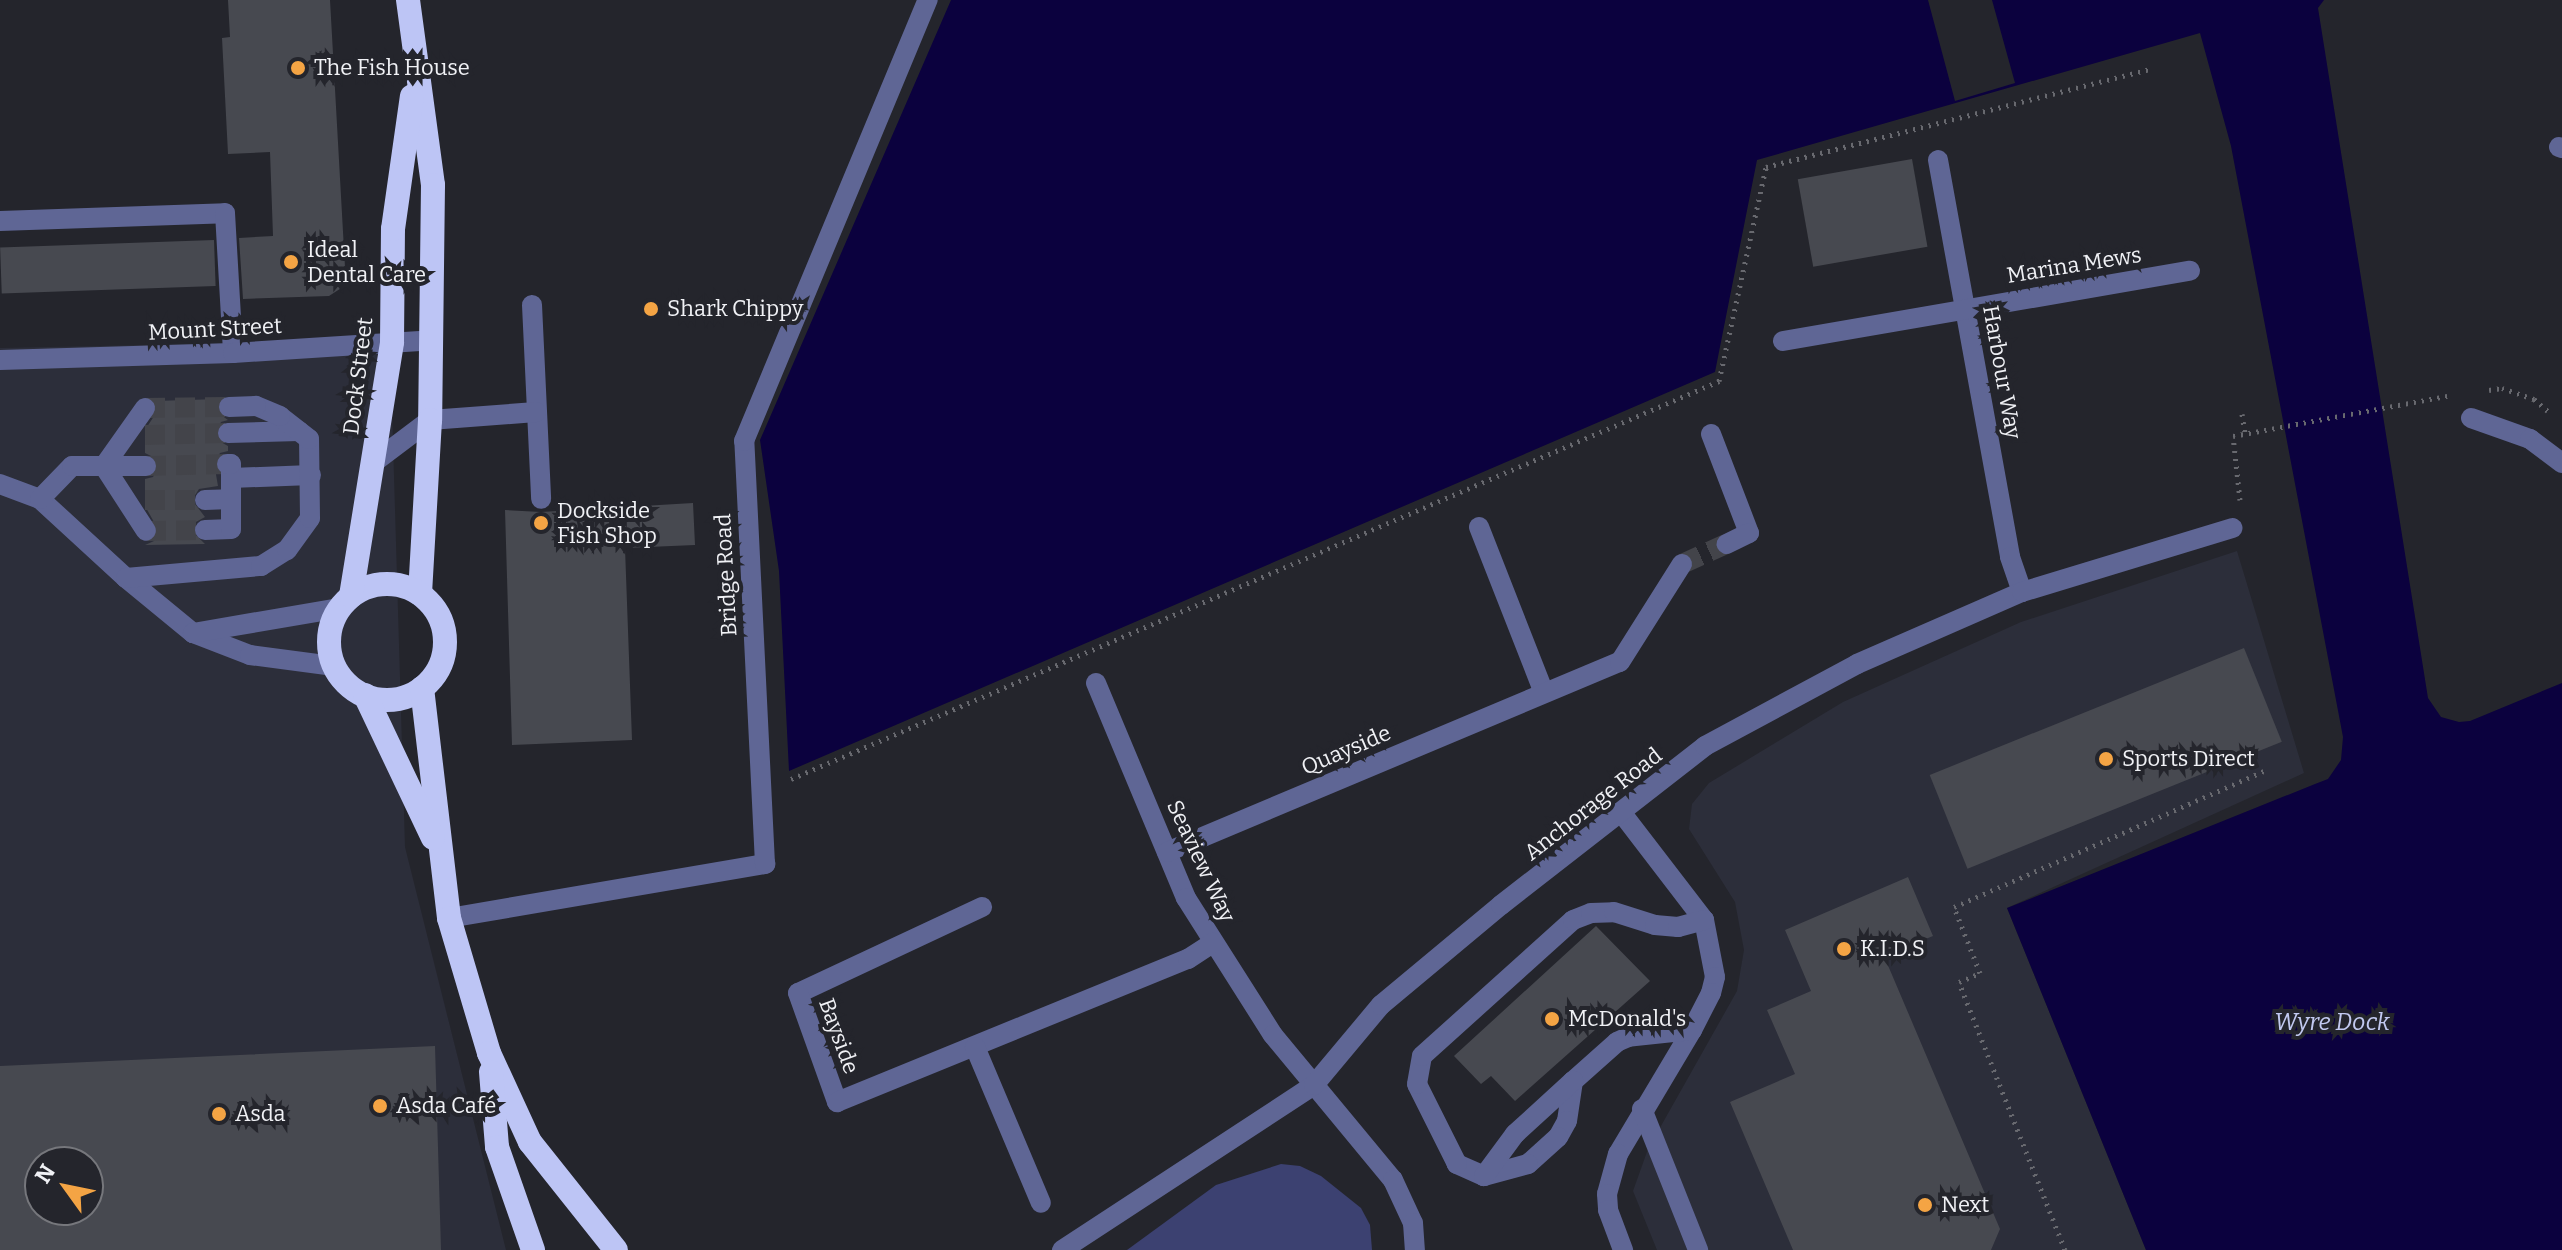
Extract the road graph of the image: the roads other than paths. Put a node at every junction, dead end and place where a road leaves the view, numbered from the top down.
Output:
1 (408, 0) edge
2 (928, 0) edge
3 (416, 66) junction
4 (1938, 160) dead end
5 (0, 221) edge
6 (2190, 271) dead end
7 (532, 305) dead end
8 (1966, 307) junction
9 (432, 340) junction
10 (1783, 341) dead end
11 (392, 342) junction
12 (233, 353) junction
13 (0, 360) edge
14 (229, 407) tunnel mouth
15 (145, 408) dead end
16 (536, 412) junction
17 (2471, 418) dead end
18 (430, 420) junction
19 (299, 431) junction
20 (228, 433) tunnel mouth
21 (1711, 434) dead end
22 (373, 463) junction
23 (2562, 463) edge
24 (104, 466) junction
25 (146, 466) tunnel mouth
26 (311, 475) junction
27 (0, 484) edge
28 (40, 499) junction
29 (230, 499) junction
30 (541, 499) dead end
31 (205, 500) tunnel mouth
32 (1479, 527) dead end
33 (2232, 528) road end
34 (205, 530) tunnel mouth
35 (146, 531) dead end
36 (1726, 544) tunnel mouth
37 (1682, 564) tunnel mouth
38 (126, 578) junction
39 (2022, 592) junction
40 (420, 594) junction
41 (345, 602) junction
42 (193, 633) junction
43 (334, 666) junction
44 (1096, 683) dead end
45 (422, 688) junction
46 (1544, 693) junction
47 (365, 695) junction
48 (1621, 812) junction
49 (1167, 852) junction
50 (443, 858) junction
51 (982, 907) dead end
52 (449, 918) junction
53 (1704, 920) junction
54 (1213, 943) junction
55 (1692, 1030) junction
56 (975, 1047) junction
57 (489, 1053) junction
58 (1573, 1081) junction
59 (1314, 1085) junction
60 (1642, 1109) junction
61 (1484, 1176) junction
62 (1041, 1203) dead end
63 (1418, 1249) edge
64 (533, 1250) edge
65 (616, 1250) edge
66 (1062, 1250) edge
67 (1623, 1250) edge
68 (1698, 1250) edge

1 - 3 highway, Dock Street
2 - 52 street, Bridge Road
3 - 9 highway, Dock Street
3 - 11 highway, Dock Street
4 - 8 street, Harbour Way
5 - 12 street
6 - 8 street, Marina Mews
7 - 16 street
8 - 10 street, Marina Mews
8 - 39 street, Harbour Way
9 - 11 street, Mount Street
9 - 18 highway, Dock Street
11 - 12 street, Mount Street
11 - 22 highway, Dock Street
12 - 13 street, Mount Street
14 - 19 street
15 - 24 street
16 - 18 street
16 - 30 street
17 - 23 street
18 - 22 street
18 - 40 highway, Dock Street
19 - 20 street
19 - 26 street
21 - 36 street
22 - 41 highway, Dock Street
24 - 25 street
24 - 28 street
24 - 35 street
26 - 29 street
26 - 38 street
27 - 28 street
28 - 38 street
29 - 31 street
29 - 34 street
32 - 46 street
33 - 39 street, Anchorage Road
37 - 46 street, Quayside
38 - 42 street
39 - 48 street, Anchorage Road
40 - 41 highway
40 - 45 highway
41 - 42 street
41 - 43 highway
42 - 43 street
43 - 47 highway
44 - 49 street, Seaview Way
45 - 47 highway
45 - 50 highway
46 - 49 street, Quayside
47 - 50 highway
48 - 53 street
48 - 59 street, Anchorage Road
49 - 54 street, Seaview Way
50 - 52 highway
51 - 56 street, Bayside
52 - 57 highway
53 - 55 street
53 - 61 street
54 - 56 street, Bayside
54 - 59 street, Seaview Way
55 - 58 street
55 - 60 street
56 - 62 street
57 - 64 highway
57 - 65 highway
58 - 61 street
58 - 61 street
59 - 63 street, Seaview Way
59 - 66 street, Anchorage Road
60 - 67 street
60 - 68 street

